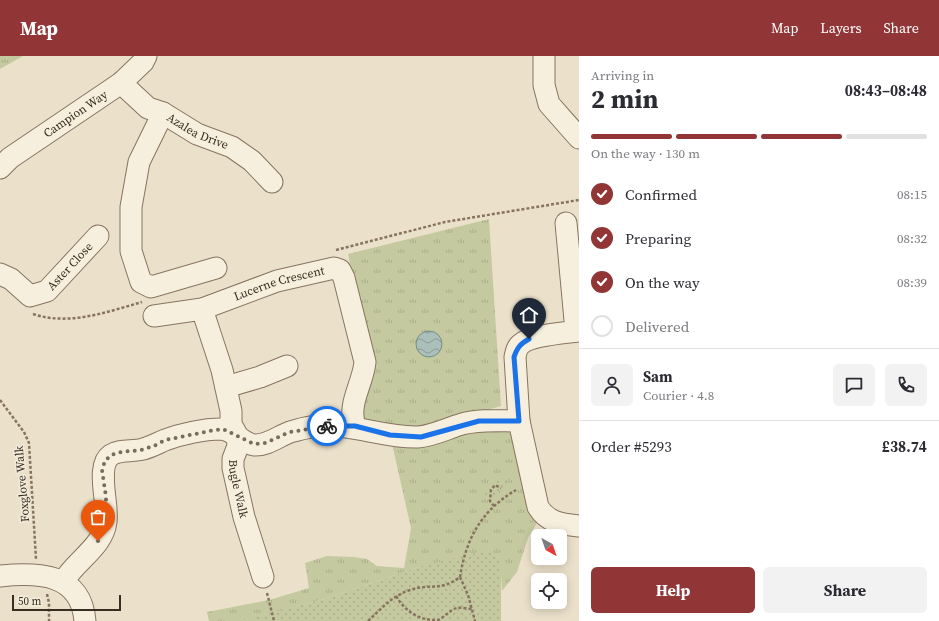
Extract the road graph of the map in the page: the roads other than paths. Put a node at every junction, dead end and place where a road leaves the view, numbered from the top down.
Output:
1 (146, 56) edge
2 (544, 56) edge
3 (121, 83) junction
4 (163, 113) junction
5 (579, 138) edge
6 (0, 168) edge
7 (272, 182) dead end
8 (566, 223) dead end
9 (98, 236) dead end
10 (216, 268) dead end
11 (0, 274) edge
12 (202, 309) junction
13 (154, 316) dead end
14 (578, 331) edge
15 (286, 366) dead end
16 (226, 388) junction
17 (519, 421) junction
18 (355, 426) junction
19 (237, 435) junction
20 (579, 526) edge
21 (0, 576) edge
22 (262, 577) road end
23 (63, 582) junction
24 (85, 621) edge

1 - 3 street, Campion Way
2 - 5 street
3 - 4 street, Azalea Drive
3 - 6 street, Campion Way
4 - 7 street, Azalea Drive
4 - 10 street
8 - 14 street
9 - 11 street, Aster Close
12 - 13 street, Lucerne Crescent
12 - 16 street, Bugle Walk
12 - 18 street, Lucerne Crescent
14 - 17 street
15 - 16 street
16 - 19 street, Bugle Walk
17 - 18 street
17 - 20 street
18 - 19 street
19 - 22 street, Bugle Walk
19 - 23 street
21 - 23 street
23 - 24 street

